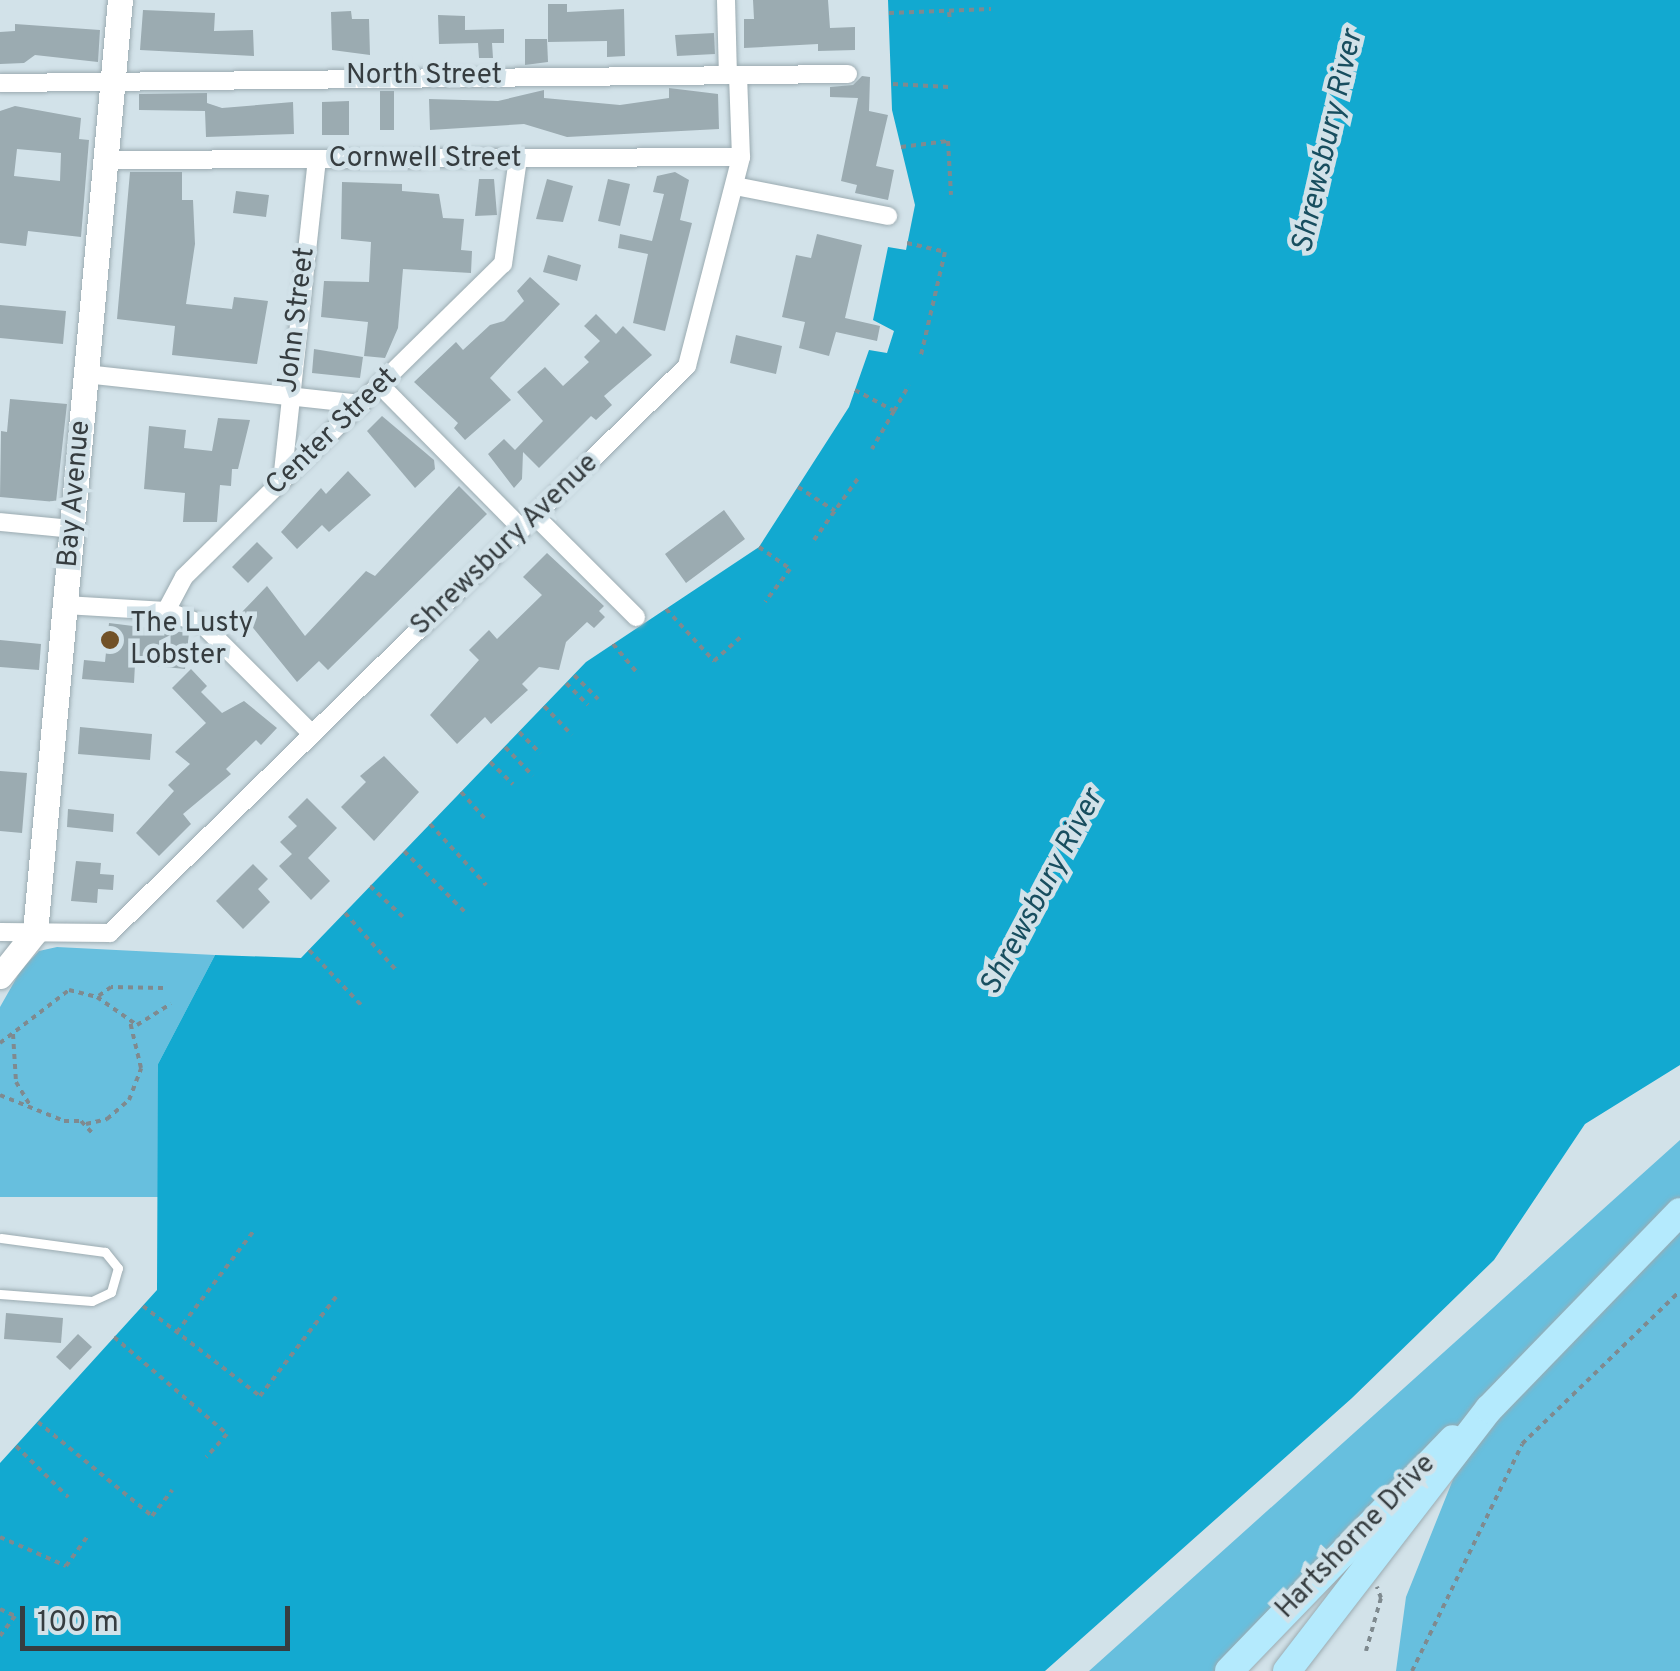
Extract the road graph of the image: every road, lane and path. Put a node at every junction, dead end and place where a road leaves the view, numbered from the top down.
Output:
1 (120, 0) edge
2 (726, 0) edge
3 (991, 9) dead end
4 (949, 12) junction
5 (889, 14) dead end
6 (950, 22) dead end
7 (848, 74) dead end
8 (733, 75) junction
9 (114, 81) junction
10 (0, 84) edge
11 (893, 84) dead end
12 (949, 87) dead end
13 (901, 147) dead end
14 (741, 157) junction
15 (518, 158) junction
16 (108, 160) junction
17 (317, 160) junction
18 (734, 186) junction
19 (951, 195) dead end
20 (888, 216) dead end
21 (907, 243) dead end
22 (921, 355) dead end
23 (85, 374) junction
24 (909, 385) dead end
25 (381, 386) junction
26 (855, 390) dead end
27 (288, 395) junction
28 (361, 404) junction
29 (894, 411) junction
30 (872, 449) dead end
31 (859, 477) dead end
32 (282, 481) junction
33 (798, 486) dead end
34 (835, 511) junction
35 (0, 522) edge
36 (528, 523) junction
37 (73, 528) junction
38 (814, 540) dead end
39 (760, 547) dead end
40 (765, 602) dead end
41 (65, 605) junction
42 (666, 609) dead end
43 (166, 611) junction
44 (636, 617) dead end
45 (744, 634) dead end
46 (614, 644) dead end
47 (574, 675) dead end
48 (638, 675) dead end
49 (566, 683) dead end
50 (598, 699) dead end
51 (588, 705) dead end
52 (544, 706) dead end
53 (519, 732) dead end
54 (312, 734) junction
55 (572, 735) dead end
56 (505, 747) dead end
57 (540, 752) dead end
58 (490, 762) dead end
59 (532, 776) dead end
60 (513, 784) dead end
61 (461, 792) dead end
62 (488, 821) dead end
63 (430, 824) dead end
64 (404, 851) dead end
65 (486, 884) dead end
66 (370, 886) dead end
67 (465, 912) dead end
68 (344, 913) dead end
69 (403, 917) dead end
70 (0, 932) edge
71 (35, 932) junction
72 (309, 950) dead end
73 (396, 970) dead end
74 (0, 976) edge
75 (163, 988) dead end
76 (97, 997) junction
77 (171, 1004) dead end
78 (362, 1006) dead end
79 (130, 1022) junction
80 (13, 1033) junction
81 (0, 1043) edge
82 (0, 1095) edge
83 (30, 1104) junction
84 (86, 1124) junction
85 (94, 1135) dead end
86 (1680, 1212) edge
87 (252, 1232) dead end
88 (0, 1238) edge
89 (1680, 1291) edge
90 (0, 1294) edge
91 (336, 1297) dead end
92 (143, 1306) dead end
93 (176, 1332) junction
94 (114, 1337) dead end
95 (1489, 1409) junction
96 (38, 1422) dead end
97 (16, 1446) dead end
98 (206, 1457) dead end
99 (172, 1490) dead end
100 (68, 1497) dead end
101 (0, 1536) edge
102 (86, 1537) dead end
103 (1338, 1600) junction
104 (0, 1610) edge
105 (0, 1636) edge
106 (1229, 1671) edge
107 (1274, 1671) edge
108 (1287, 1671) edge
109 (1299, 1671) edge
110 (1308, 1671) edge
111 (1412, 1671) edge

1 - 9 street, Bay Avenue
2 - 8 street, Shrewsbury Avenue
3 - 4 path
4 - 5 path
4 - 6 path
7 - 8 street, North Street
8 - 9 street, North Street
8 - 14 street, Shrewsbury Avenue
9 - 10 street, North Street
9 - 16 street, Bay Avenue
11 - 12 path
13 - 19 path
14 - 15 street, Cornwell Street
14 - 18 street, Shrewsbury Avenue
15 - 17 street, Cornwell Street
15 - 25 street, Center Street
16 - 17 street, Cornwell Street
16 - 23 street, Bay Avenue
17 - 27 street, John Street
18 - 20 street
18 - 36 street, Shrewsbury Avenue
21 - 22 path
23 - 27 street
23 - 37 street, Bay Avenue
24 - 29 path
25 - 28 street, Center Street
25 - 36 street
26 - 29 path
27 - 28 street
27 - 32 street, John Street
28 - 32 street, Center Street
29 - 30 path
31 - 34 path
32 - 43 street, Center Street
33 - 34 path
34 - 38 path
35 - 37 street
36 - 44 street
36 - 54 street, Shrewsbury Avenue
37 - 41 street, Bay Avenue
39 - 40 path
41 - 43 street
41 - 71 street, Bay Avenue
42 - 45 path
43 - 54 street
46 - 48 path
47 - 50 path
49 - 51 path
52 - 55 path
53 - 57 path
54 - 71 street, Shrewsbury Avenue
56 - 59 path
58 - 60 path
61 - 62 path
63 - 65 path
64 - 67 path
66 - 69 path
68 - 73 path
70 - 71 street
71 - 74 street
72 - 78 path
75 - 76 path
76 - 79 path
76 - 80 path
77 - 79 path
79 - 84 path
80 - 81 path
80 - 83 path
82 - 83 path
83 - 84 path
84 - 85 path
86 - 95 main road, Hartshorne Drive
87 - 93 path
88 - 90 lane
89 - 111 path
91 - 93 path
92 - 93 path
94 - 98 path
95 - 103 main road, Hartshorne Drive
95 - 106 main road, Hartshorne Drive
96 - 99 path
97 - 100 path
101 - 102 path
103 - 107 main road
103 - 108 main road, Hartshorne Drive
103 - 109 main road
103 - 110 main road
104 - 105 path

